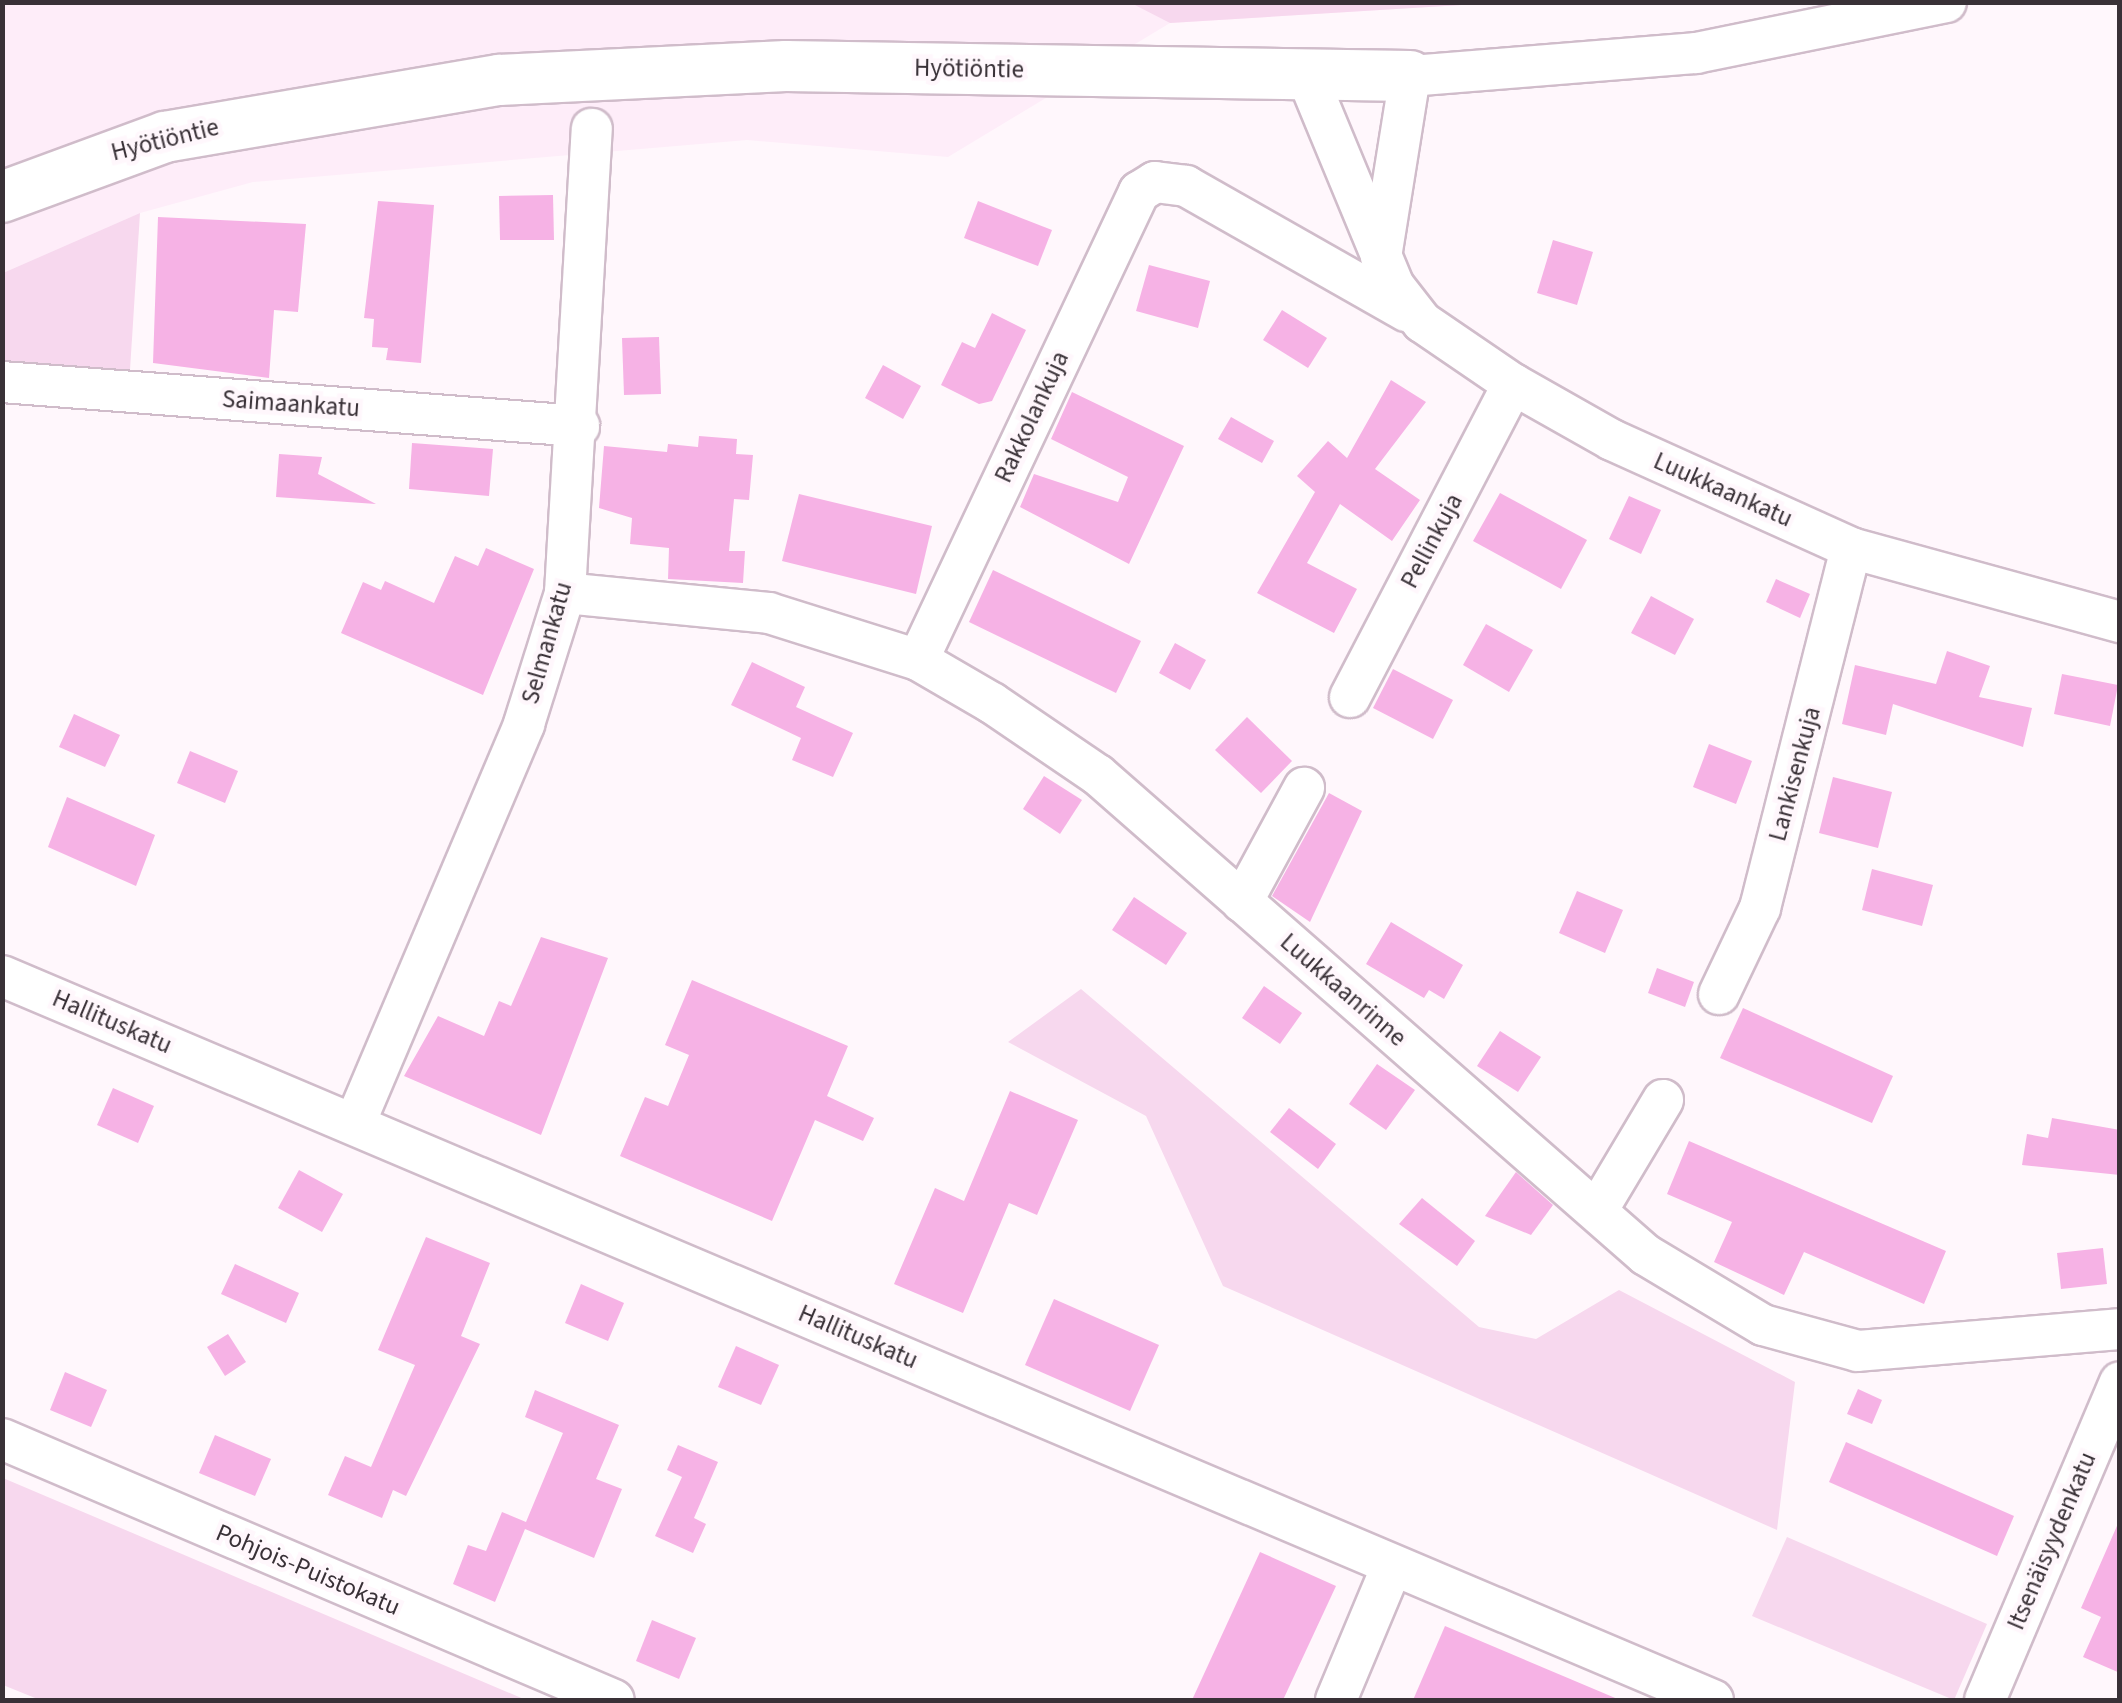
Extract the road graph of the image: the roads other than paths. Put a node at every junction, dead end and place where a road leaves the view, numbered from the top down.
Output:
1 (1946, 2) edge
2 (1410, 76) junction
3 (1309, 81) junction
4 (592, 129) dead end
5 (2, 197) edge
6 (1381, 260) junction
7 (1422, 322) junction
8 (2, 382) edge
9 (1514, 384) junction
10 (579, 426) junction
11 (1852, 548) junction
12 (566, 593) junction
13 (2120, 622) edge
14 (918, 660) junction
15 (1350, 697) dead end
16 (1304, 788) dead end
17 (1242, 902) junction
18 (2, 976) edge
19 (1720, 994) dead end
20 (1663, 1100) dead end
21 (355, 1123) junction
22 (1598, 1209) junction
23 (2120, 1329) edge
24 (2120, 1382) edge
25 (2, 1439) edge
26 (1392, 1566) junction
27 (614, 1700) edge
28 (1336, 1700) edge
29 (1713, 1700) edge
30 (1984, 1700) edge

1 - 2 street, Hyötiöntie
2 - 3 main road, Hyötiöntie
2 - 6 street
3 - 5 main road, Hyötiöntie
3 - 6 street, Luukkaankatu
4 - 10 street, Selmankatu
6 - 7 street, Luukkaankatu
7 - 9 street, Luukkaankatu
7 - 14 street, Rakkolankuja
8 - 10 street, Saimaankatu
9 - 11 street, Luukkaankatu
9 - 15 street, Pellinkuja
10 - 12 street, Selmankatu
11 - 13 street, Luukkaankatu
11 - 19 street, Lankisenkuja
12 - 14 street, Luukkaanrinne
12 - 21 street, Selmankatu
14 - 17 street, Luukkaanrinne
16 - 17 street
17 - 22 street, Luukkaanrinne
18 - 21 street, Hallituskatu
20 - 22 street
21 - 26 street, Hallituskatu
22 - 23 street, Luukkaanrinne
24 - 30 street, Itsenäisyydenkatu
25 - 27 street, Pohjois-Puistokatu
26 - 28 street
26 - 29 street, Hallituskatu

